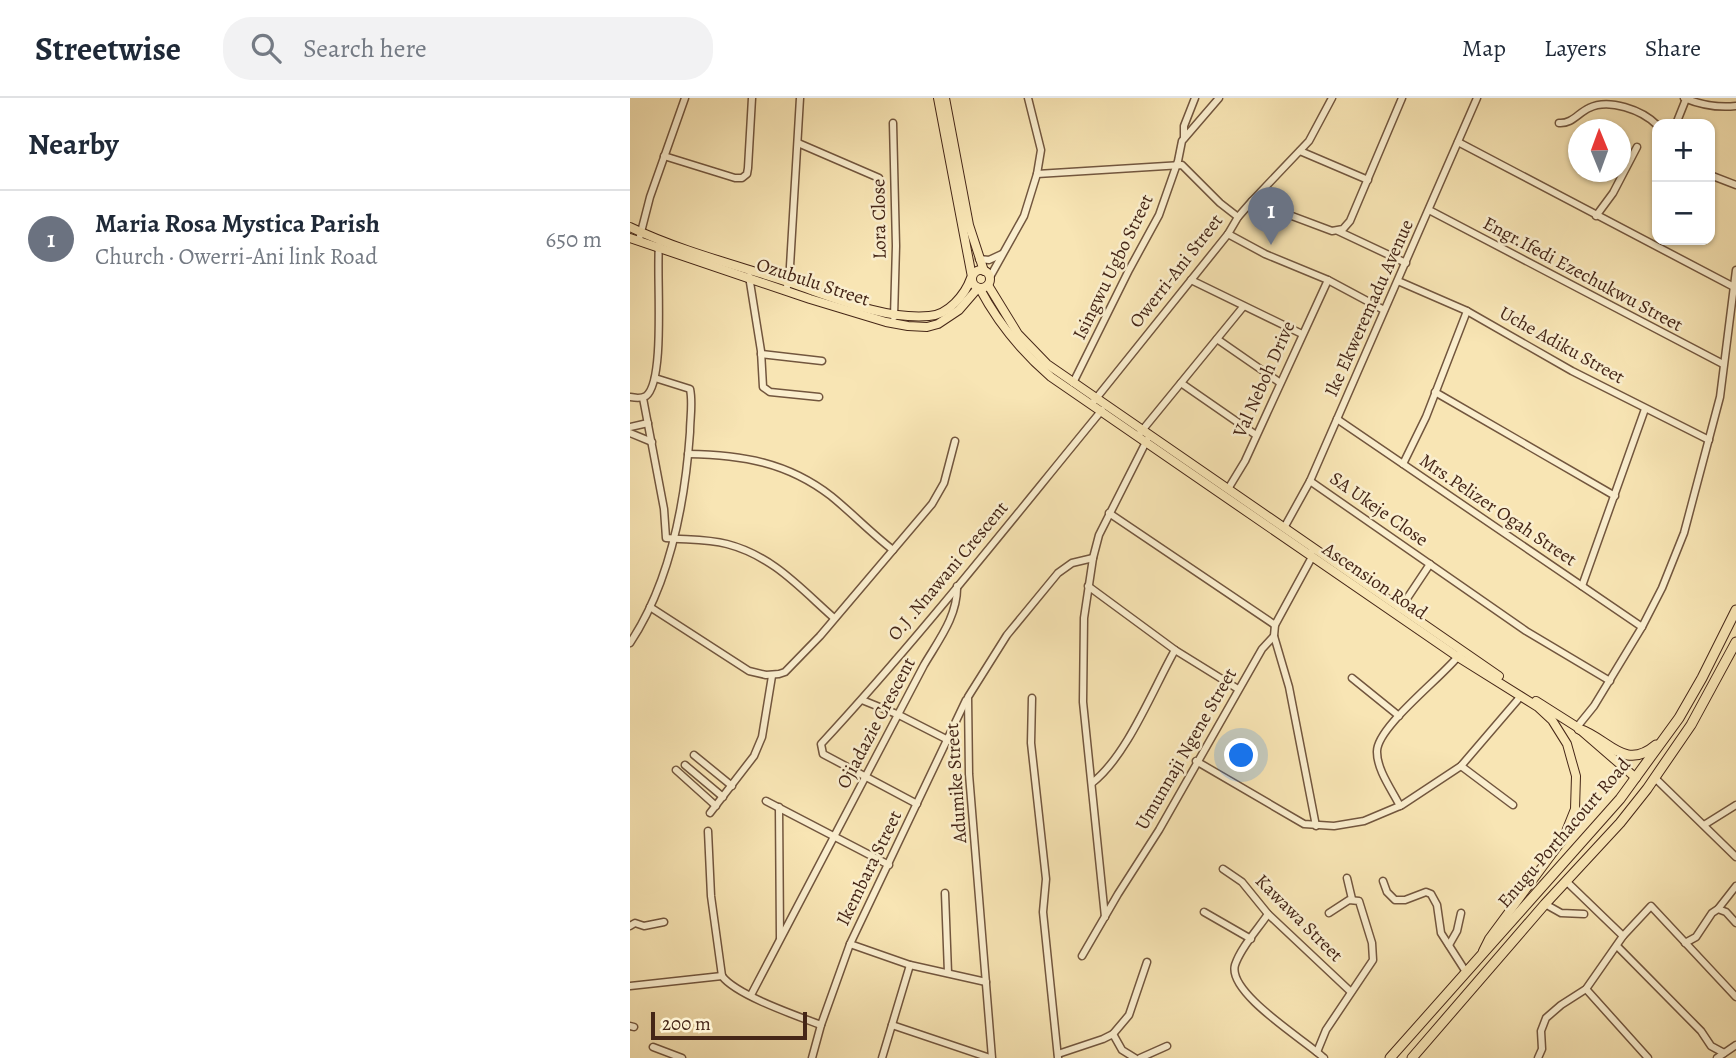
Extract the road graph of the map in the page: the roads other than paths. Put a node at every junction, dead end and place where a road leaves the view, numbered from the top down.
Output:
1 (685, 98) edge
2 (752, 98) edge
3 (800, 98) edge
4 (938, 98) edge
5 (946, 98) edge
6 (1028, 98) edge
7 (1195, 98) edge
8 (1219, 98) edge
9 (1332, 98) edge
10 (1402, 98) edge
11 (1477, 98) edge
12 (1685, 98) edge
13 (1736, 106) edge
14 (1677, 119) edge
15 (1652, 120) edge
16 (1559, 123) dead end
17 (893, 124) dead end
18 (1184, 138) junction
19 (1458, 142) junction
20 (798, 143) junction
21 (1637, 147) dead end
22 (1300, 151) junction
23 (664, 156) junction
24 (1177, 164) junction
25 (1037, 174) junction
26 (1715, 177) edge
27 (879, 178) dead end
28 (1368, 180) junction
29 (1736, 185) edge
30 (1252, 201) junction
31 (1429, 210) junction
32 (1596, 216) junction
33 (1238, 217) junction
34 (630, 228) edge
35 (1338, 231) junction
36 (1228, 234) junction
37 (636, 238) edge
38 (660, 244) junction
39 (1004, 253) junction
40 (979, 259) junction
41 (1406, 263) junction
42 (1736, 270) edge
43 (750, 274) junction
44 (972, 278) junction
45 (1191, 280) junction
46 (1328, 280) junction
47 (1398, 281) junction
48 (984, 282) junction
49 (787, 286) junction
50 (1734, 287) junction
51 (1243, 307) junction
52 (1384, 310) junction
53 (1467, 311) junction
54 (894, 313) junction
55 (893, 323) junction
56 (1302, 334) junction
57 (1217, 339) junction
58 (761, 354) junction
59 (822, 361) dead end
60 (1723, 364) junction
61 (655, 378) junction
62 (1279, 382) junction
63 (1073, 383) junction
64 (1181, 383) junction
65 (1435, 392) junction
66 (630, 397) edge
67 (818, 397) dead end
68 (643, 398) junction
69 (1093, 402) junction
70 (1103, 409) junction
71 (1645, 409) junction
72 (1337, 419) junction
73 (648, 423) junction
74 (630, 427) edge
75 (630, 433) edge
76 (1256, 435) junction
77 (1143, 436) junction
78 (1709, 440) junction
79 (955, 441) dead end
80 (652, 442) junction
81 (688, 454) junction
82 (1403, 464) junction
83 (1310, 481) junction
84 (1228, 489) junction
85 (1615, 496) junction
86 (1109, 513) junction
87 (664, 520) junction
88 (678, 520) junction
89 (1284, 528) junction
90 (673, 538) junction
91 (1310, 544) junction
92 (893, 550) junction
93 (1312, 557) junction
94 (1093, 558) junction
95 (1430, 564) junction
96 (957, 586) junction
97 (1088, 586) junction
98 (1582, 586) junction
99 (650, 607) junction
100 (1736, 610) edge
101 (1398, 612) junction
102 (834, 618) junction
103 (1275, 625) junction
104 (1642, 626) junction
105 (1273, 636) junction
106 (1736, 642) edge
107 (630, 643) edge
108 (1175, 650) junction
109 (1460, 655) junction
110 (772, 676) junction
111 (1352, 678) dead end
112 (1610, 681) junction
113 (1238, 689) junction
114 (1521, 696) junction
115 (968, 697) junction
116 (1032, 698) dead end
117 (862, 699) junction
118 (899, 715) junction
119 (1399, 716) junction
120 (1578, 728) junction
121 (1665, 737) junction
122 (948, 740) junction
123 (694, 755) dead end
124 (1196, 761) junction
125 (685, 765) dead end
126 (1461, 765) junction
127 (676, 771) dead end
128 (866, 776) junction
129 (1636, 778) junction
130 (1655, 778) junction
131 (1092, 783) junction
132 (732, 786) junction
133 (1647, 789) junction
134 (723, 797) junction
135 (766, 801) dead end
136 (918, 804) junction
137 (1513, 805) dead end
138 (1736, 805) edge
139 (716, 806) junction
140 (1400, 806) junction
141 (779, 807) junction
142 (710, 813) dead end
143 (1704, 825) junction
144 (1316, 826) junction
145 (708, 831) dead end
146 (834, 836) junction
147 (1736, 857) edge
148 (888, 864) junction
149 (1223, 869) dead end
150 (1347, 878) dead end
151 (1383, 881) dead end
152 (1566, 881) junction
153 (1736, 886) edge
154 (944, 893) dead end
155 (1353, 899) junction
156 (1545, 904) junction
157 (1718, 909) junction
158 (1205, 912) dead end
159 (1329, 913) dead end
160 (1461, 913) dead end
161 (1268, 914) junction
162 (1584, 914) dead end
163 (1105, 917) junction
164 (664, 922) dead end
165 (1736, 923) edge
166 (630, 926) edge
167 (1623, 936) junction
168 (779, 939) junction
169 (1251, 939) junction
170 (1685, 943) junction
171 (850, 944) junction
172 (1449, 945) junction
173 (1617, 946) junction
174 (1082, 956) dead end
175 (1480, 957) junction
176 (1147, 962) dead end
177 (910, 965) junction
178 (1466, 972) junction
179 (948, 973) junction
180 (722, 976) junction
181 (986, 982) junction
182 (630, 986) edge
183 (1586, 989) junction
184 (1351, 992) junction
185 (751, 995) junction
186 (1736, 998) edge
187 (821, 1025) junction
188 (892, 1025) junction
189 (1113, 1034) junction
190 (1736, 1045) edge
191 (1167, 1046) dead end
192 (653, 1047) dead end
193 (1317, 1052) junction
194 (1724, 1053) junction
195 (1058, 1056) edge
196 (682, 1058) edge
197 (812, 1058) edge
198 (882, 1058) edge
199 (991, 1058) edge
200 (1138, 1058) edge
201 (1324, 1058) edge
202 (1390, 1058) edge
203 (1412, 1058) edge
204 (1538, 1058) edge
205 (1648, 1058) edge
206 (1717, 1058) edge

1 - 23 street
2 - 23 street
3 - 20 street
4 - 44 main road
5 - 40 main road
6 - 25 street, Ozubulu Street
7 - 18 street, Isingwu Ugbo Street
8 - 18 street
9 - 22 street, Owerri-Ani Street
10 - 28 street
11 - 19 street, Ike Ekweremadu Avenue
12 - 13 street
12 - 14 street
15 - 16 street
17 - 54 street, Lora Close
18 - 24 street, Isingwu Ugbo Street
19 - 31 street, Ike Ekweremadu Avenue
19 - 32 street
20 - 27 street
20 - 49 street
21 - 32 street
22 - 28 street
22 - 30 street, Owerri-Ani Street
23 - 37 street
24 - 25 street
24 - 33 street
24 - 63 street, Isingwu Ugbo Street
25 - 39 street, Ozubulu Street
26 - 29 street
28 - 35 street
30 - 33 street, Owerri-Ani Street
30 - 35 street
31 - 41 street, Ike Ekweremadu Avenue
31 - 60 street, Engr.Ifedi Ezechukwu Street
32 - 50 street
33 - 36 street, Owerri-Ani Street
34 - 37 main road, Ozubulu Street
35 - 41 street
36 - 45 street, Owerri-Ani Street
36 - 46 street
37 - 38 main road, Ozubulu Street
38 - 43 main road, Ozubulu Street
38 - 61 street
39 - 40 street
39 - 48 street, Ozubulu Street
40 - 48 main road
41 - 47 street, Ike Ekweremadu Avenue
42 - 50 street
43 - 49 main road, Ozubulu Street
43 - 58 street
44 - 48 main road
44 - 48 main road
44 - 54 main road, Ozubulu Street
45 - 51 street
45 - 69 street, Owerri-Ani Street
46 - 52 street
46 - 56 street, Val Neboh Drive
47 - 52 street, Ike Ekweremadu Avenue
47 - 53 street, Uche Adiku Street
48 - 55 main road, Ozubulu Street
48 - 63 main road, Ascension Road
48 - 69 main road, Ascension Road
49 - 54 main road, Ozubulu Street
49 - 55 main road, Ozubulu Street
50 - 60 street
51 - 56 street
51 - 57 street
52 - 72 street, Ike Ekweremadu Avenue
53 - 65 street
53 - 71 street, Uche Adiku Street
54 - 55 street, Lora Close
56 - 62 street, Val Neboh Drive
57 - 62 street
57 - 64 street
58 - 59 street
58 - 67 street
60 - 78 street
61 - 68 street
61 - 81 street
62 - 76 street, Val Neboh Drive
63 - 69 main road, Ascension Road
64 - 76 street
64 - 77 street
65 - 82 street
65 - 85 street
66 - 68 street
68 - 73 street
69 - 70 main road, Ascension Road
70 - 77 main road, Ascension Road
70 - 96 street, O.J .Nnawani Crescent
71 - 78 street, Uche Adiku Street
71 - 85 street
72 - 82 street, Mrs.Pelizer Ogah Street
72 - 83 street, Ike Ekweremadu Avenue
73 - 74 street
73 - 80 street
75 - 80 street
76 - 84 street, Val Neboh Drive
77 - 84 main road, Ascension Road
77 - 86 street
77 - 93 main road, Ascension Road
78 - 104 street
79 - 92 street
80 - 87 street
81 - 88 street
81 - 92 street
82 - 98 street, Mrs.Pelizer Ogah Street
83 - 89 street, Ike Ekweremadu Avenue
83 - 95 street, SA Ukeje Close
84 - 89 main road, Ascension Road
85 - 98 street
86 - 94 street
86 - 103 street
87 - 88 street
87 - 90 street
88 - 90 street
89 - 91 main road, Ascension Road
90 - 99 street
90 - 102 street
91 - 93 street
91 - 101 main road, Ascension Road
92 - 102 street
93 - 101 main road, Ascension Road
93 - 103 street, Umunnaji Ngene Street
94 - 97 street
94 - 115 street, Adumike Street
95 - 101 street, SA Ukeje Close
95 - 112 street, SA Ukeje Close
96 - 117 street, O.J .Nnawani Crescent
96 - 118 street, Ojiadazie Crescent
97 - 108 street
97 - 131 street
98 - 104 street, Mrs.Pelizer Ogah Street
99 - 107 street
99 - 110 street
100 - 121 highway, Enugu Porthacourt Road
101 - 109 main road, Ascension Road
102 - 110 street
103 - 105 street, Umunnaji Ngene Street
104 - 112 street
105 - 113 street, Umunnaji Ngene Street
105 - 144 street
106 - 130 highway
108 - 113 street
108 - 131 street
109 - 114 main road, Ascension Road
109 - 119 street
109 - 120 main road, Ascension Road
110 - 132 street
111 - 119 street
112 - 120 street
113 - 124 street, Umunnaji Ngene Street
114 - 126 street
114 - 175 main road, Ascension Road
115 - 122 street, Ikembara Street
115 - 181 street, Adumike Street
116 - 195 street
117 - 118 street
117 - 128 street, O.J .Nnawani Crescent
118 - 122 street
118 - 128 street, Ojiadazie Crescent
119 - 140 street
120 - 121 highway
120 - 129 main road, Ascension Road
121 - 129 highway, Enugu Porthacourt Road
122 - 136 street, Ikembara Street
123 - 132 street
124 - 144 street
124 - 163 street, Umunnaji Ngene Street
125 - 134 street
126 - 137 street
126 - 140 street
127 - 139 street
128 - 136 street
128 - 146 street, Ojiadazie Crescent
129 - 133 street
129 - 175 highway, Enugu Porthacourt Road
130 - 133 highway
130 - 143 street
131 - 163 street
132 - 134 street
133 - 152 highway
134 - 139 street
135 - 141 street
136 - 148 street, Ikembara Street
138 - 143 street
139 - 142 street
140 - 144 street
141 - 146 street
141 - 168 street
143 - 147 street
145 - 180 street
146 - 148 street
146 - 168 street, Ojiadazie Crescent
148 - 171 street, Ikembara Street
149 - 161 street, Kawawa Street
150 - 155 street
151 - 172 street
152 - 156 highway
152 - 167 street
153 - 157 street
154 - 179 street
155 - 159 street
155 - 184 street
156 - 162 street
156 - 203 highway
157 - 165 street
157 - 170 street
158 - 169 street
160 - 172 street
161 - 169 street
161 - 184 street, Kawawa Street
163 - 174 street, Umunnaji Ngene Street
164 - 166 street
167 - 170 street
167 - 173 street
168 - 185 street, Ojiadazie Crescent
169 - 193 street
170 - 186 street
171 - 177 street
171 - 187 street, Ikembara Street
172 - 178 street
173 - 183 street
173 - 194 street
175 - 178 highway, Enugu Porthacourt Road
176 - 189 street
177 - 179 street
177 - 188 street
178 - 202 highway, Enugu Porthacourt Road
179 - 181 street
180 - 182 street
180 - 185 street
181 - 199 street, Adumike Street
183 - 204 street
183 - 205 street
184 - 193 street
185 - 187 street
187 - 197 street, Ikembara Street
188 - 198 street
188 - 199 street
189 - 195 street
189 - 200 street
190 - 194 street
191 - 200 street
192 - 196 street
193 - 201 street
194 - 206 street

